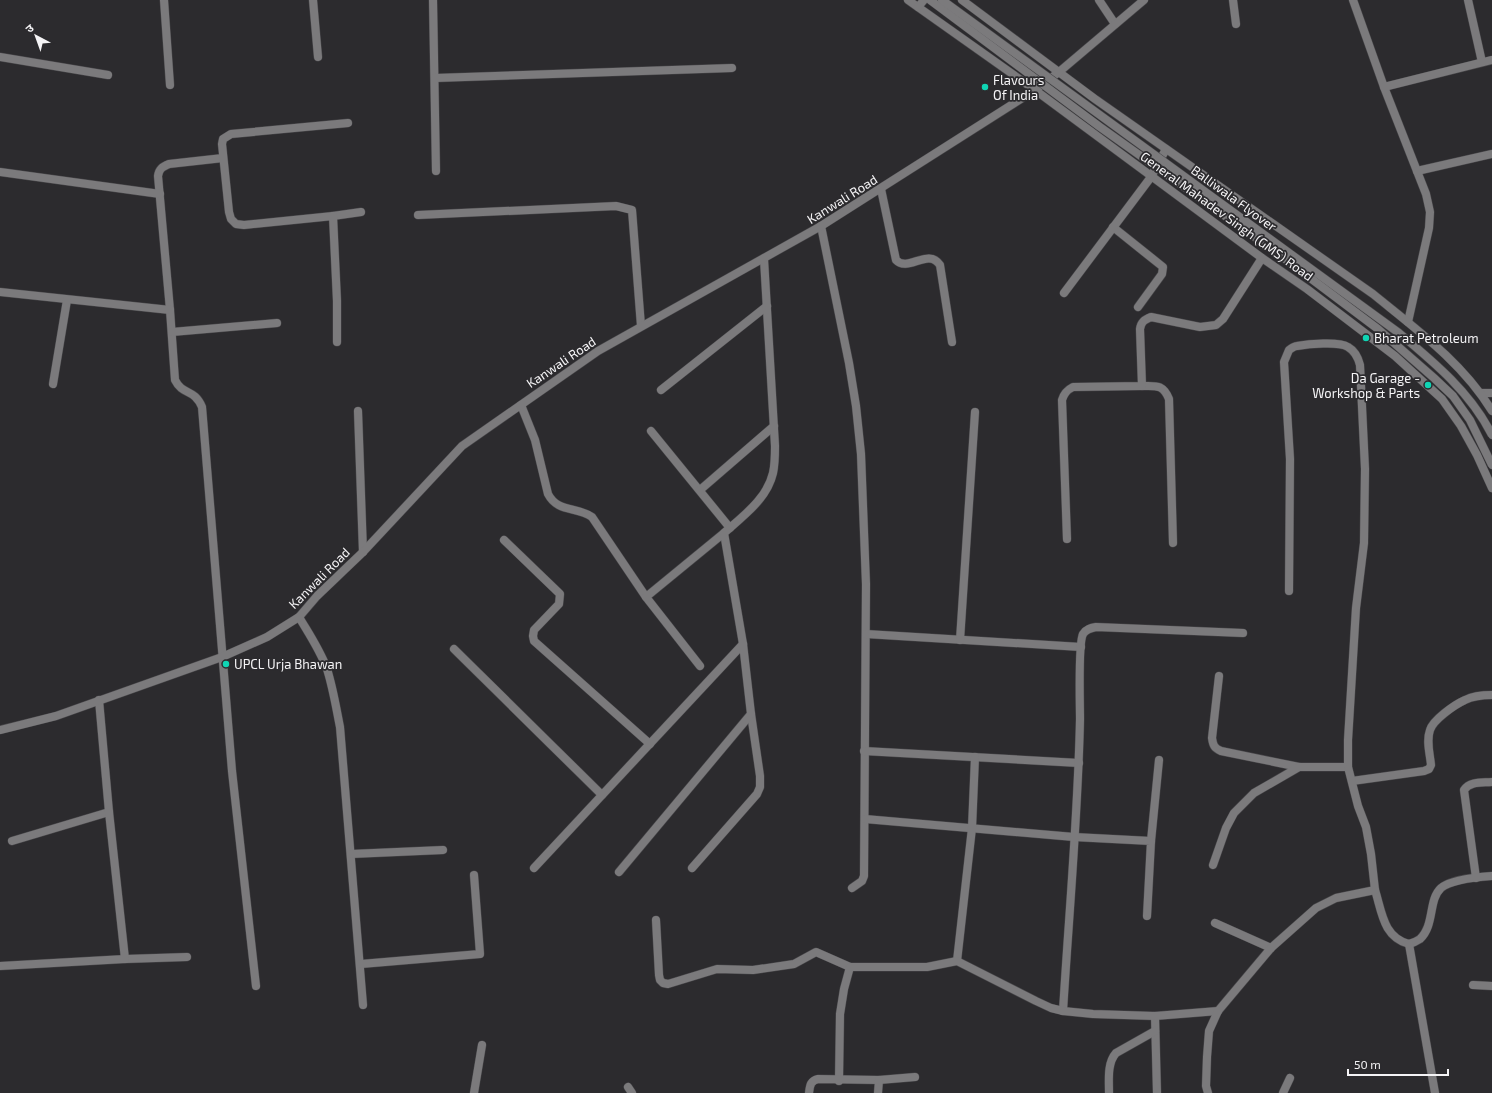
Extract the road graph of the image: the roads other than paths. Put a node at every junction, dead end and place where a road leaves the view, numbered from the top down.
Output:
1 (164, 0) edge
2 (313, 0) edge
3 (433, 0) edge
4 (908, 0) edge
5 (924, 0) edge
6 (930, 0) edge
7 (942, 0) edge
8 (962, 0) edge
9 (1099, 0) edge
10 (1144, 0) edge
11 (1233, 0) edge
12 (1353, 0) edge
13 (1468, 0) edge
14 (918, 7) junction
15 (987, 19) junction
16 (1115, 24) junction
17 (1236, 24) dead end
18 (969, 43) junction
19 (318, 57) dead end
20 (0, 58) edge
21 (1492, 60) edge
22 (1482, 62) junction
23 (732, 68) dead end
24 (1059, 72) junction
25 (108, 75) dead end
26 (435, 78) junction
27 (170, 85) dead end
28 (1384, 87) junction
29 (1035, 90) junction
30 (348, 123) dead end
31 (1166, 149) junction
32 (1492, 154) edge
33 (223, 158) junction
34 (436, 171) dead end
35 (1417, 171) junction
36 (0, 172) edge
37 (1150, 177) junction
38 (1209, 180) junction
39 (881, 189) junction
40 (160, 194) junction
41 (1189, 205) junction
42 (361, 212) dead end
43 (418, 215) dead end
44 (333, 216) junction
45 (821, 226) junction
46 (1113, 227) junction
47 (1262, 258) junction
48 (764, 259) junction
49 (0, 292) edge
50 (1064, 293) dead end
51 (67, 300) junction
52 (767, 306) junction
53 (1138, 307) dead end
54 (170, 310) junction
55 (1408, 322) junction
56 (277, 323) dead end
57 (641, 326) junction
58 (172, 332) junction
59 (337, 342) dead end
60 (952, 342) dead end
61 (53, 384) dead end
62 (1142, 386) junction
63 (661, 390) dead end
64 (1481, 393) junction
65 (1492, 393) edge
66 (521, 404) junction
67 (358, 411) dead end
68 (1492, 411) edge
69 (975, 412) dead end
70 (774, 426) junction
71 (651, 431) dead end
72 (1492, 436) edge
73 (1492, 465) edge
74 (1492, 488) edge
75 (700, 490) junction
76 (727, 530) junction
77 (1067, 539) dead end
78 (504, 540) dead end
79 (1173, 543) dead end
80 (363, 552) junction
81 (1289, 591) dead end
82 (646, 597) junction
83 (299, 617) junction
84 (1243, 633) dead end
85 (866, 634) junction
86 (960, 640) junction
87 (743, 644) junction
88 (1081, 647) junction
89 (454, 649) dead end
90 (222, 657) junction
91 (700, 666) dead end
92 (1219, 676) dead end
93 (1492, 695) edge
94 (99, 700) junction
95 (751, 714) junction
96 (0, 730) edge
97 (650, 744) junction
98 (864, 750) junction
99 (975, 757) junction
100 (1159, 760) dead end
101 (1079, 763) junction
102 (1299, 767) junction
103 (1348, 767) junction
104 (1352, 781) junction
105 (1492, 782) edge
106 (602, 795) junction
107 (109, 812) junction
108 (864, 819) junction
109 (972, 828) junction
110 (1074, 837) junction
111 (12, 841) dead end
112 (1152, 841) junction
113 (443, 850) dead end
114 (351, 854) junction
115 (1213, 865) dead end
116 (534, 868) dead end
117 (692, 868) dead end
118 (619, 872) dead end
119 (474, 875) dead end
120 (1492, 876) edge
121 (1476, 878) junction
122 (852, 888) dead end
123 (1375, 890) junction
124 (1147, 916) dead end
125 (656, 920) dead end
126 (1215, 923) dead end
127 (1409, 944) junction
128 (1271, 948) junction
129 (188, 957) dead end
130 (125, 959) junction
131 (957, 961) junction
132 (361, 964) junction
133 (0, 966) edge
134 (850, 966) junction
135 (1473, 985) dead end
136 (256, 986) dead end
137 (1492, 986) edge
138 (363, 1005) dead end
139 (1063, 1010) junction
140 (1218, 1011) junction
141 (1155, 1016) junction
142 (1155, 1031) junction
143 (482, 1045) dead end
144 (915, 1077) dead end
145 (1290, 1078) dead end
146 (879, 1080) junction
147 (839, 1081) junction
148 (474, 1093) edge
149 (809, 1093) edge
150 (878, 1093) edge
151 (1109, 1093) edge
152 (1157, 1093) edge
153 (1208, 1093) edge
154 (1283, 1093) edge
155 (1435, 1093) edge

1 - 27 street
2 - 19 street
3 - 26 street
4 - 14 street, General Mahadev Singh (GMS) Road
5 - 14 street
6 - 73 street, Balliwala Flyover, bridge
7 - 72 street, Balliwala Flyover, bridge
8 - 15 street, General Mahadev Singh (GMS) Road
9 - 16 street
10 - 16 street, Kanwali Road
11 - 17 street
12 - 28 street
13 - 22 street
14 - 18 street, General Mahadev Singh (GMS) Road
15 - 18 street
15 - 24 street, General Mahadev Singh (GMS) Road
16 - 24 street, Kanwali Road
18 - 29 street, General Mahadev Singh (GMS) Road
20 - 25 street
21 - 22 street
22 - 28 street
23 - 26 street
24 - 29 street, Kanwali Road
24 - 31 street, General Mahadev Singh (GMS) Road
26 - 34 street
28 - 35 street
29 - 37 street, General Mahadev Singh (GMS) Road
29 - 39 street, Kanwali Road
30 - 33 street
31 - 37 street
31 - 38 street, General Mahadev Singh (GMS) Road
32 - 35 street
33 - 40 street
33 - 44 street
35 - 55 street
36 - 40 street
37 - 41 street, General Mahadev Singh (GMS) Road
37 - 46 street
38 - 41 street
38 - 55 street, General Mahadev Singh (GMS) Road
39 - 45 street, Kanwali Road
39 - 60 street
40 - 54 street
41 - 47 street, General Mahadev Singh (GMS) Road
42 - 44 street
43 - 57 street
44 - 59 street
45 - 48 street, Kanwali Road
45 - 85 street
46 - 50 street
46 - 53 street
47 - 62 street
47 - 74 street, General Mahadev Singh (GMS) Road
48 - 52 street
48 - 57 street, Kanwali Road
49 - 51 street
51 - 54 street
51 - 61 street
52 - 63 street
52 - 70 street
54 - 58 street
55 - 64 street, General Mahadev Singh (GMS) Road
56 - 58 street
57 - 66 street, Kanwali Road
58 - 90 street
62 - 77 street
62 - 79 street
64 - 65 street
64 - 68 street, General Mahadev Singh (GMS) Road
66 - 80 street, Kanwali Road
66 - 82 street
67 - 80 street
69 - 86 street
70 - 75 street
70 - 76 street
71 - 75 street
75 - 76 street
76 - 82 street
76 - 87 street
78 - 97 street
80 - 83 street, Kanwali Road
81 - 103 street
82 - 91 street
83 - 90 street, Kanwali Road
83 - 114 street
84 - 88 street
85 - 86 street
85 - 98 street
86 - 88 street
87 - 95 street
87 - 97 street
88 - 101 street
89 - 106 street
90 - 94 street, Kanwali Road
90 - 136 street
92 - 102 street
93 - 104 street
94 - 96 street, Kanwali Road
94 - 107 street
95 - 117 street
95 - 118 street
97 - 106 street
98 - 99 street
98 - 108 street
99 - 101 street
99 - 109 street
100 - 112 street
101 - 110 street
102 - 103 street
102 - 115 street
103 - 104 street
104 - 123 street
105 - 121 street
106 - 116 street
107 - 111 street
107 - 130 street
108 - 109 street
108 - 122 street
109 - 110 street
109 - 131 street
110 - 112 street
110 - 139 street
112 - 124 street
113 - 114 street
114 - 132 street
119 - 132 street
120 - 121 street
121 - 127 street
123 - 127 street
123 - 128 street
125 - 134 street
126 - 128 street
127 - 155 street
128 - 140 street
129 - 130 street
130 - 133 street
131 - 134 street
131 - 139 street
132 - 138 street
134 - 147 street
135 - 137 street
139 - 141 street
140 - 141 street
140 - 153 street
141 - 142 street
142 - 151 street
142 - 152 street
143 - 148 street
144 - 146 street
145 - 154 street
146 - 147 street
146 - 150 street
147 - 149 street

